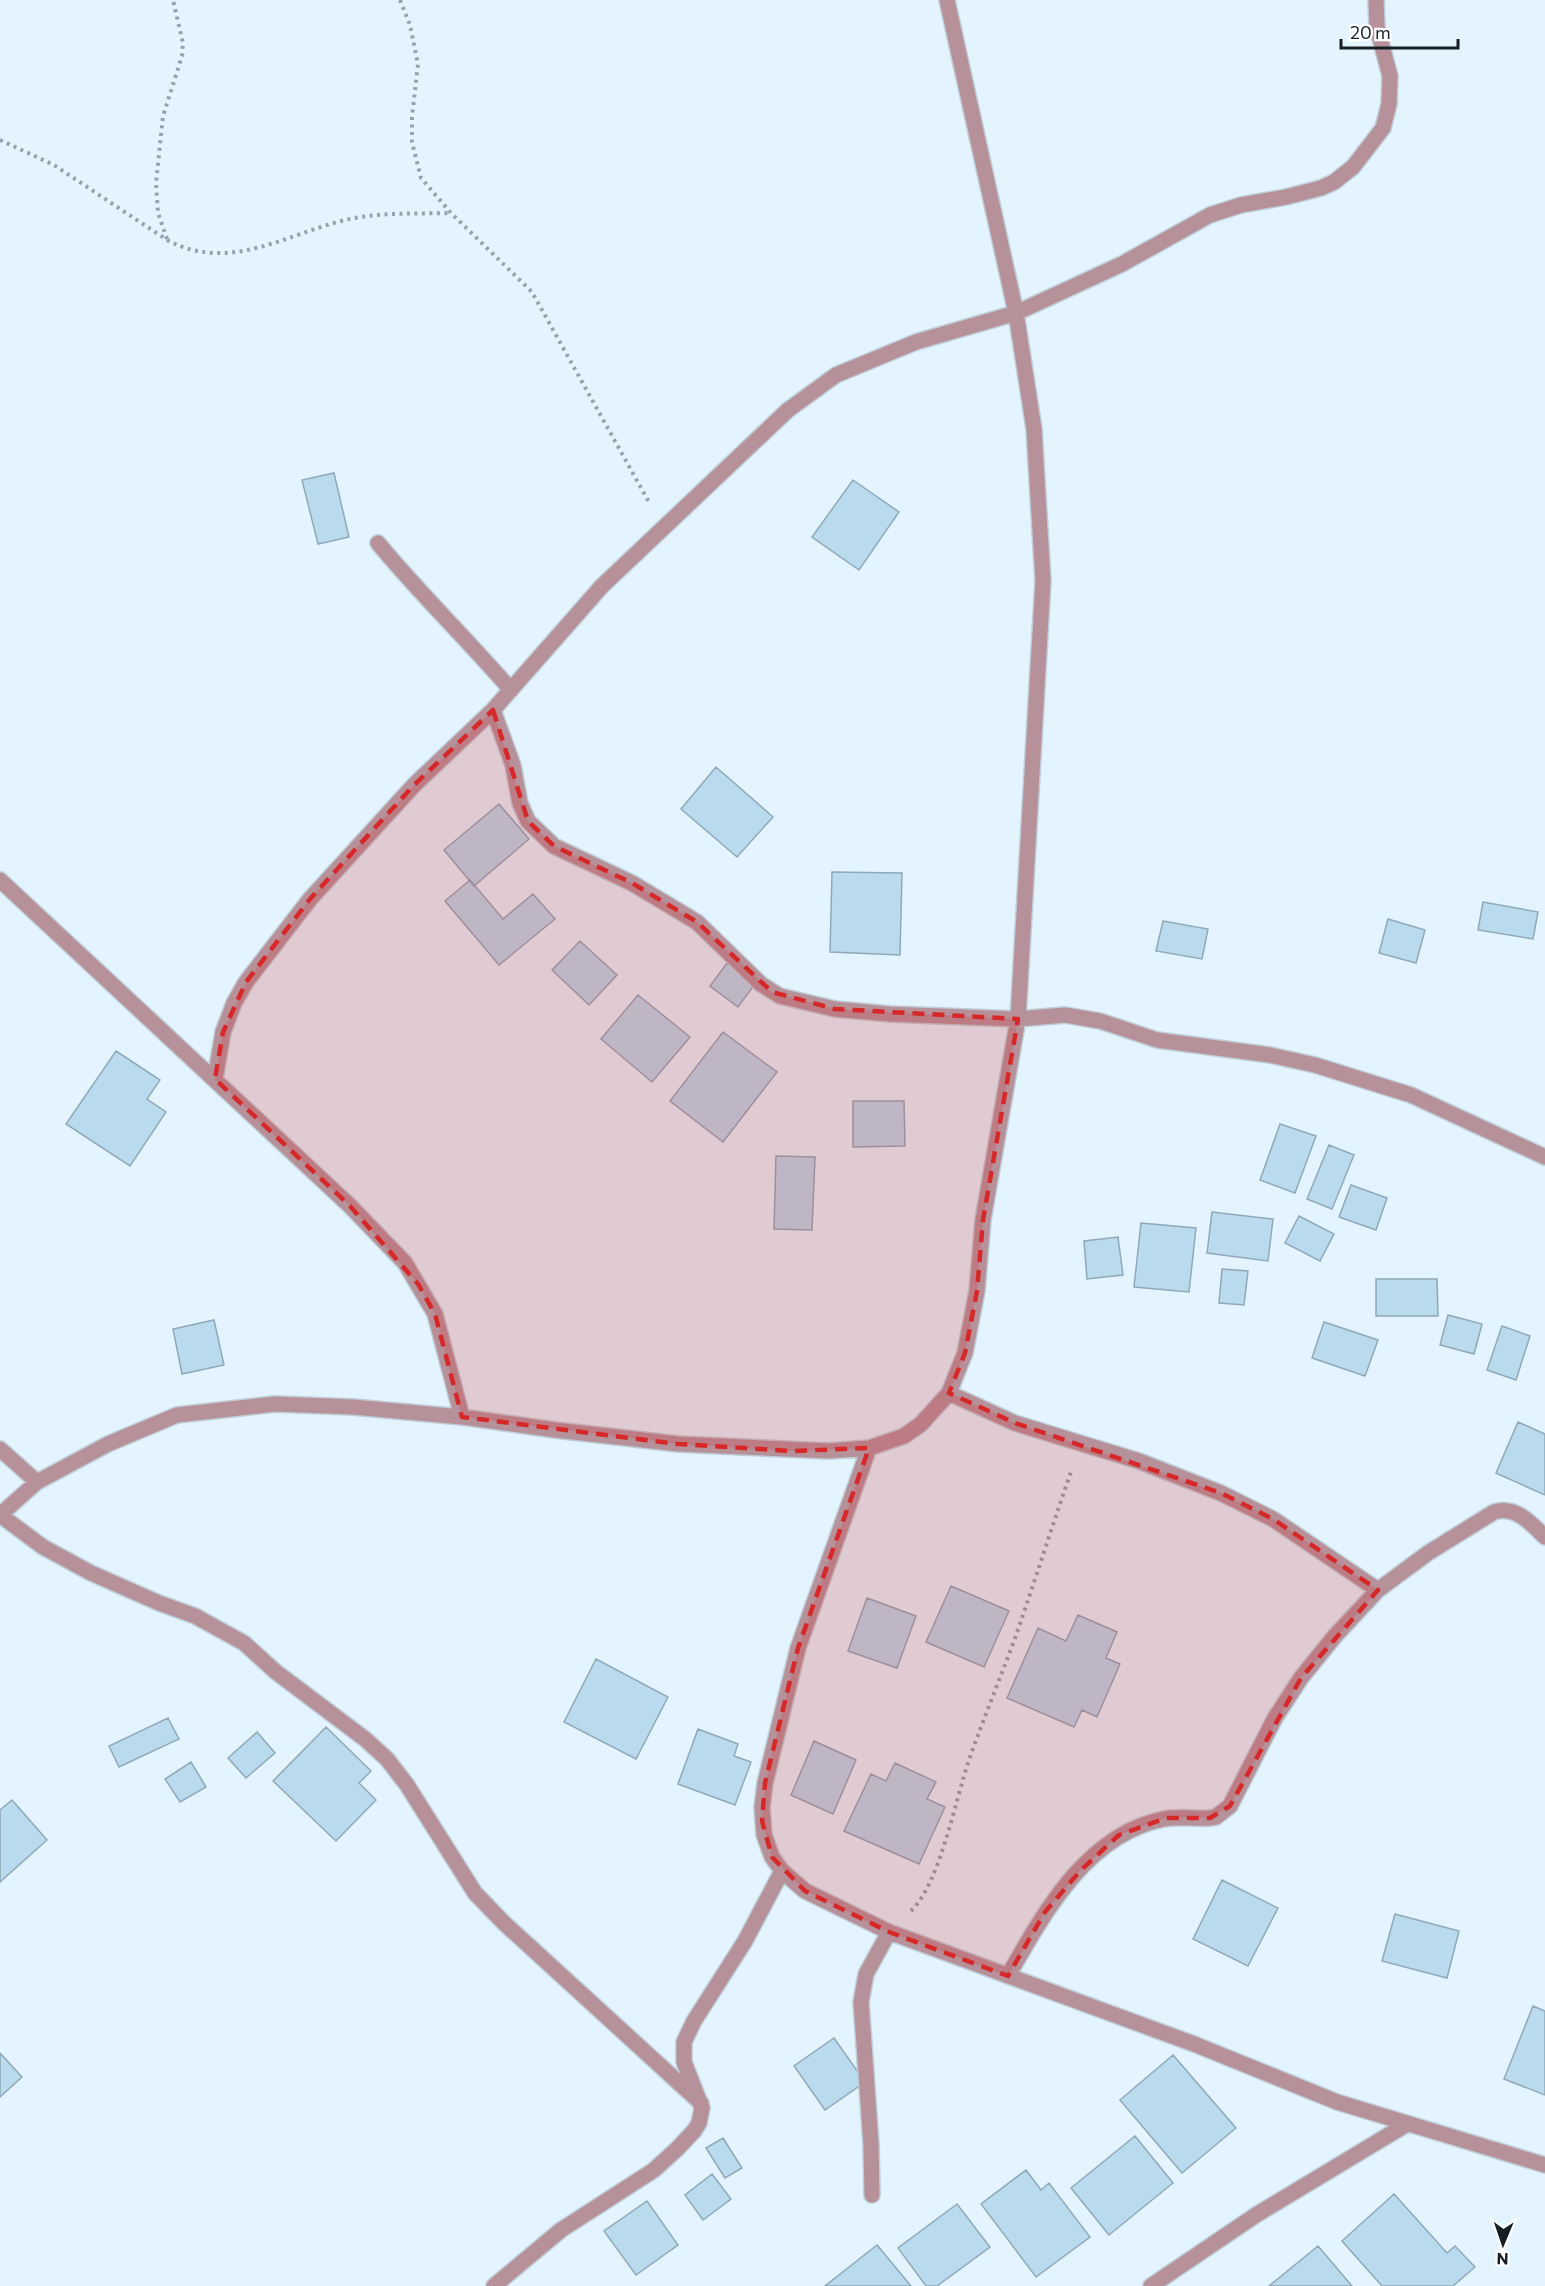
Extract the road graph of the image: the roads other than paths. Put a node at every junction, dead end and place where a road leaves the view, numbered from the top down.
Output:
1 (947, 0) edge
2 (1376, 0) edge
3 (1016, 313) junction
4 (378, 543) dead end
5 (511, 690) junction
6 (494, 710) junction
7 (0, 880) edge
8 (1018, 1019) junction
9 (215, 1079) junction
10 (1545, 1157) edge
11 (949, 1393) junction
12 (462, 1416) junction
13 (869, 1448) junction
14 (0, 1449) edge
15 (37, 1482) junction
16 (0, 1515) edge
17 (1545, 1537) edge
18 (1378, 1590) junction
19 (782, 1871) junction
20 (890, 1932) junction
21 (1008, 1976) junction
22 (701, 2103) junction
23 (1407, 2124) junction
24 (1545, 2165) edge
25 (872, 2195) dead end
26 (494, 2286) edge
27 (1151, 2286) edge

1 - 3 street
2 - 3 street
3 - 5 street
3 - 8 street
4 - 5 street
5 - 6 street
6 - 8 street
6 - 9 street
7 - 9 street
8 - 10 street
8 - 11 street
9 - 12 street
11 - 13 street
11 - 18 street
12 - 13 street
12 - 15 street
13 - 19 street
14 - 15 street
15 - 16 street
16 - 22 street
17 - 18 street
18 - 21 street
19 - 20 street
19 - 22 street
20 - 21 street
20 - 25 street
21 - 23 street
22 - 26 street
23 - 24 street
23 - 27 street

